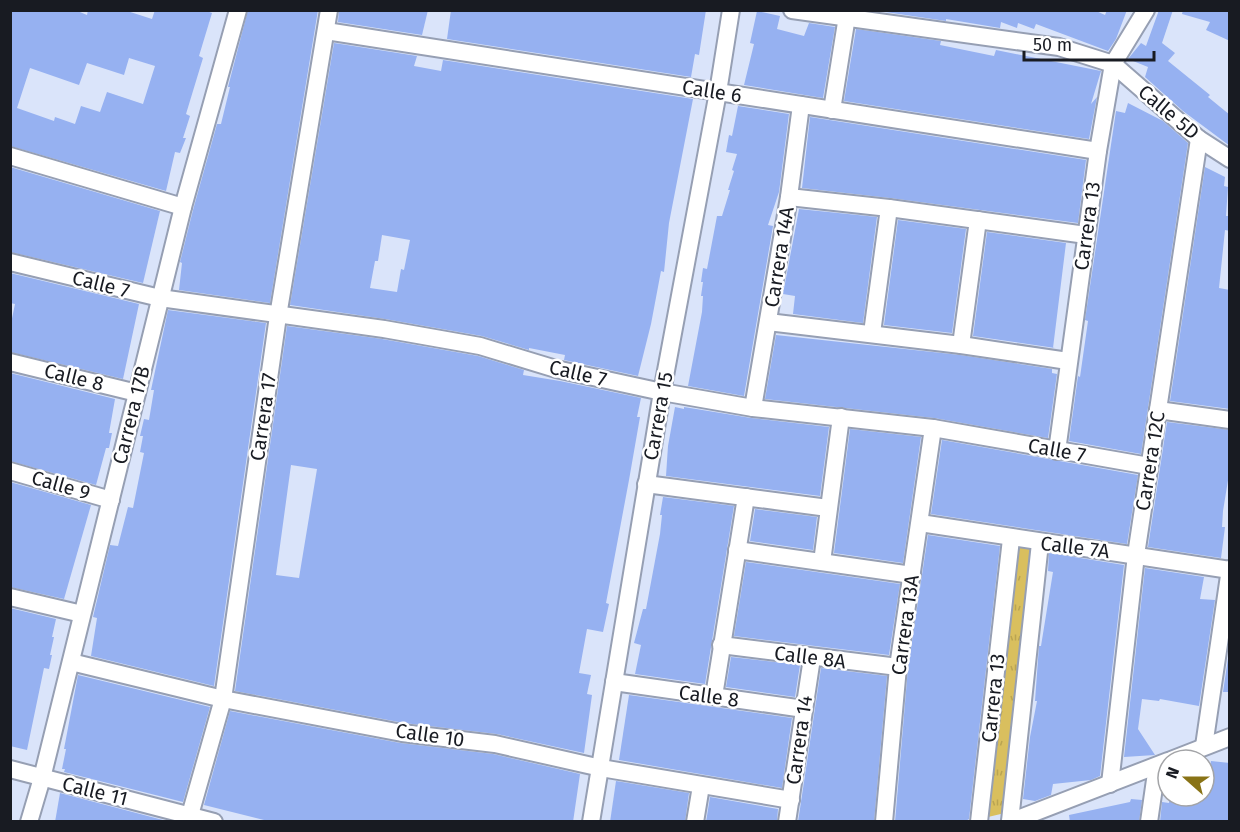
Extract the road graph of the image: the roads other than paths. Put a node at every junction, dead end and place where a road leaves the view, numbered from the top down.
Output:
1 (238, 10) edge
2 (329, 10) edge
3 (730, 10) edge
4 (792, 10) edge
5 (1146, 10) edge
6 (847, 15) edge
7 (326, 32) junction
8 (1113, 64) junction
9 (718, 92) junction
10 (801, 105) junction
11 (832, 110) junction
12 (1199, 139) junction
13 (1098, 151) junction
14 (10, 156) edge
15 (1230, 159) edge
16 (789, 196) junction
17 (183, 207) junction
18 (889, 208) junction
19 (978, 220) junction
20 (1086, 235) junction
21 (10, 262) edge
22 (160, 298) junction
23 (278, 316) junction
24 (768, 322) junction
25 (872, 333) junction
26 (961, 345) junction
27 (1068, 361) junction
28 (10, 362) edge
29 (662, 392) junction
30 (137, 393) junction
31 (753, 408) junction
32 (1158, 410) junction
33 (841, 417) junction
34 (1230, 420) edge
35 (933, 428) junction
36 (1057, 451) junction
37 (1149, 466) junction
38 (10, 471) edge
39 (646, 484) junction
40 (746, 497) junction
41 (111, 500) junction
42 (828, 508) junction
43 (920, 523) junction
44 (1011, 539) junction
45 (1040, 543) junction
46 (737, 550) junction
47 (1136, 555) junction
48 (822, 562) junction
49 (1230, 570) edge
50 (912, 575) junction
51 (10, 597) edge
52 (82, 614) junction
53 (721, 645) junction
54 (812, 657) junction
55 (71, 662) junction
56 (898, 667) junction
57 (614, 682) junction
58 (714, 696) junction
59 (223, 699) junction
60 (804, 709) junction
61 (1230, 737) edge
62 (1204, 746) junction
63 (1199, 748) edge
64 (1156, 766) edge
65 (601, 768) junction
66 (10, 769) edge
67 (42, 778) junction
68 (1110, 784) junction
69 (700, 786) junction
70 (1156, 796) edge
71 (790, 800) junction
72 (1059, 803) junction
73 (189, 818) edge
74 (1010, 821) edge
75 (29, 822) edge
76 (214, 822) edge
77 (591, 822) edge
78 (695, 822) edge
79 (787, 822) edge
80 (884, 822) edge
81 (979, 822) edge
82 (1057, 822) edge
83 (1149, 822) edge

1 - 17 street, Carrera 17B
2 - 7 street, Carrera 17
3 - 9 street, Carrera 15
4 - 6 street, Calle 5D
5 - 8 street, Carrera 13
6 - 8 street, Calle 5D
6 - 11 street
7 - 9 street, Calle 6
7 - 23 street, Carrera 17
8 - 12 street, Calle 5D
8 - 13 street, Carrera 13
9 - 10 street, Calle 6
9 - 29 street, Carrera 15
10 - 11 street, Calle 6
10 - 16 street, Carrera 14A
11 - 13 street, Calle 6
12 - 15 street, Calle 5D
12 - 32 street, Carrera 12C
13 - 20 street, Carrera 13
14 - 17 street
16 - 18 street
16 - 24 street, Carrera 14A
17 - 22 street, Carrera 17B
18 - 19 street
18 - 25 street
19 - 20 street
19 - 26 street
20 - 27 street, Carrera 13
21 - 22 street, Calle 7
22 - 23 street, Calle 7
22 - 30 street, Carrera 17B
23 - 29 street, Calle 7
23 - 59 street, Carrera 17
24 - 25 street
24 - 31 street, Carrera 14A
25 - 26 street
26 - 27 street
27 - 36 street, Carrera 13
28 - 30 street, Calle 8
29 - 31 street, Calle 7
29 - 39 street, Carrera 15
30 - 41 street, Carrera 17B
31 - 33 street, Calle 7
32 - 34 street
32 - 37 street, Carrera 12C
33 - 35 street, Calle 7
33 - 42 street
35 - 36 street, Calle 7
35 - 43 street, Carrera 13A
36 - 37 street, Calle 7
37 - 47 street, Carrera 12C
38 - 41 street, Calle 9
39 - 40 street
39 - 57 street, Carrera 15
40 - 42 street
40 - 46 street
41 - 52 street, Carrera 17B
42 - 48 street
43 - 44 street, Calle 7A
43 - 50 street, Carrera 13A
44 - 45 street, Calle 7A
44 - 81 street, Carrera 13
45 - 47 street, Calle 7A
45 - 74 street, Carrera 13
46 - 48 street
46 - 53 street
47 - 49 street, Calle 7A
47 - 68 street, Carrera 12C
48 - 50 street
49 - 62 street
50 - 56 street, Carrera 13A
51 - 52 street
52 - 55 street, Carrera 17B
53 - 54 street, Calle 8A
53 - 58 street
54 - 56 street, Calle 8A
54 - 60 street, Carrera 14
55 - 59 street, Calle 10
55 - 67 street, Carrera 17B
56 - 80 street, Carrera 13A
57 - 58 street, Calle 8
57 - 65 street, Carrera 15
58 - 60 street, Calle 8
59 - 65 street, Calle 10
59 - 73 street, Carrera 17
60 - 71 street, Carrera 14
61 - 62 street
62 - 63 street
64 - 68 street
65 - 69 street, Calle 10
65 - 77 street, Carrera 15
66 - 67 street, Calle 11
67 - 73 street, Calle 11
67 - 75 street, Carrera 17B
68 - 72 street
69 - 71 street, Calle 10
69 - 78 street
70 - 83 street
71 - 79 street, Carrera 14
72 - 74 street
72 - 82 street
73 - 76 street, Calle 11

